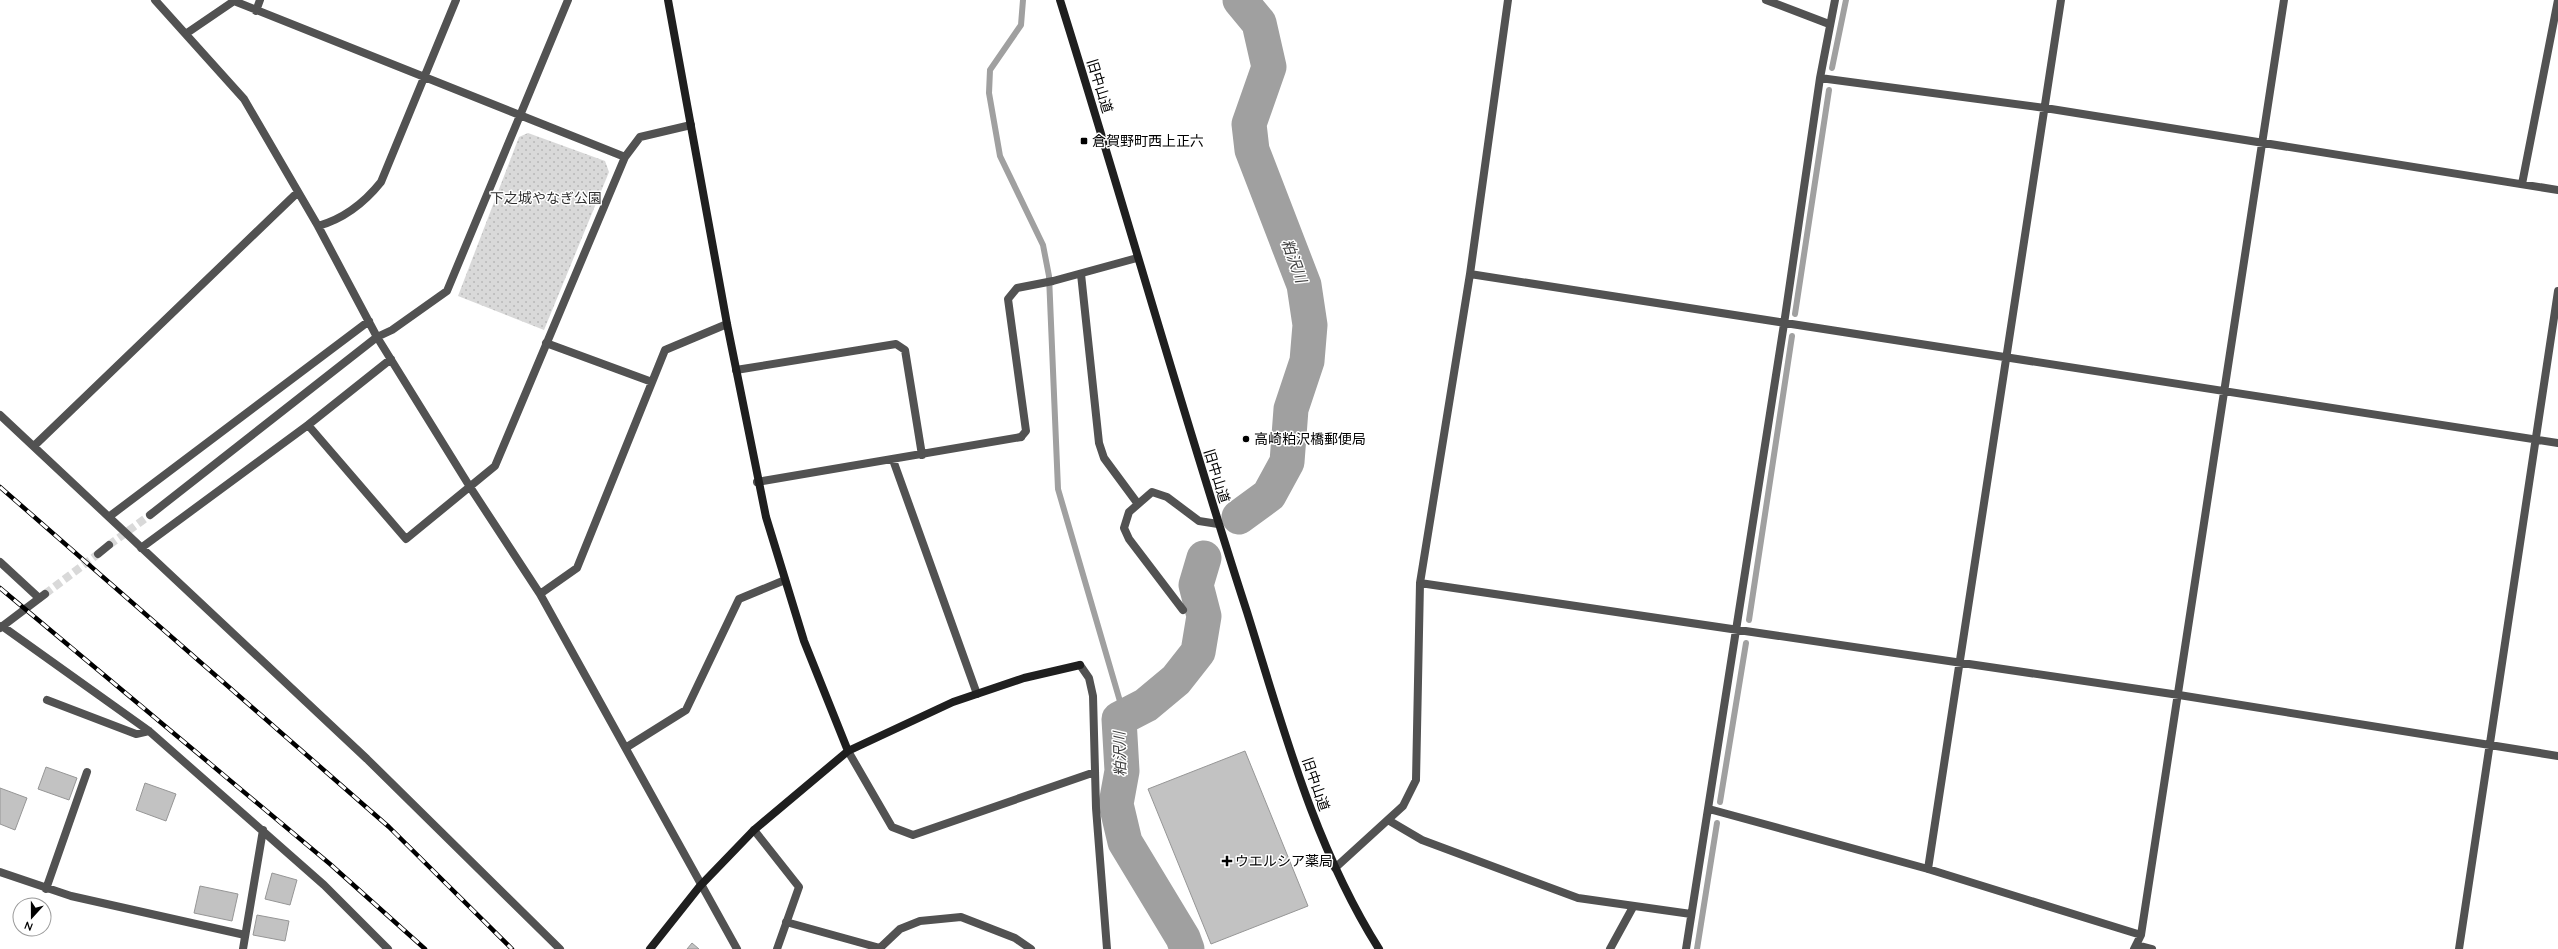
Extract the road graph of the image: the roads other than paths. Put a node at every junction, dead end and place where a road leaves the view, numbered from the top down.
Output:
1 (155, 0) edge
2 (260, 0) edge
3 (456, 0) edge
4 (568, 0) edge
5 (668, 0) edge
6 (1060, 0) edge
7 (1508, 0) edge
8 (1766, 0) edge
9 (1835, 0) edge
10 (2061, 0) edge
11 (2284, 0) edge
12 (2558, 0) edge
13 (256, 11) junction
14 (1829, 24) junction
15 (187, 33) junction
16 (425, 77) junction
17 (1820, 78) junction
18 (2045, 108) junction
19 (519, 116) junction
20 (691, 125) junction
21 (2263, 143) junction
22 (624, 157) junction
23 (2522, 184) junction
24 (2558, 190) edge
25 (298, 192) junction
26 (318, 226) junction
27 (1138, 258) junction
28 (1081, 274) junction
29 (1470, 274) junction
30 (2558, 291) edge
31 (369, 321) junction
32 (727, 324) junction
33 (1784, 324) junction
34 (378, 337) junction
35 (546, 343) junction
36 (2007, 358) junction
37 (391, 359) junction
38 (736, 370) junction
39 (652, 382) junction
40 (2225, 392) junction
41 (0, 415) edge
42 (308, 425) junction
43 (2536, 440) junction
44 (2558, 444) edge
45 (34, 446) junction
46 (922, 455) junction
47 (893, 460) junction
48 (757, 482) junction
49 (470, 487) junction
50 (1138, 504) junction
51 (150, 515) tunnel mouth
52 (110, 516) junction
53 (1218, 524) junction
54 (110, 545) tunnel mouth
55 (141, 548) junction
56 (98, 554) tunnel mouth
57 (0, 562) edge
58 (785, 580) junction
59 (1420, 583) junction
60 (540, 594) junction
61 (1183, 610) dead end
62 (1, 627) edge
63 (1737, 630) junction
64 (1961, 664) junction
65 (977, 694) junction
66 (2179, 696) junction
67 (47, 700) dead end
68 (149, 731) junction
69 (2491, 745) junction
70 (626, 747) junction
71 (848, 751) junction
72 (2558, 756) edge
73 (87, 772) dead end
74 (1095, 772) junction
75 (1709, 809) junction
76 (1388, 820) junction
77 (263, 830) junction
78 (754, 830) junction
79 (1335, 868) junction
80 (1928, 869) junction
81 (0, 872) edge
82 (700, 886) junction
83 (46, 889) junction
84 (1633, 907) junction
85 (1691, 914) junction
86 (786, 922) junction
87 (2141, 934) junction
88 (245, 935) junction
89 (2135, 947) edge
90 (880, 948) edge
91 (243, 949) edge
92 (388, 949) edge
93 (560, 949) edge
94 (650, 949) edge
95 (737, 949) edge
96 (777, 949) edge
97 (1031, 949) edge
98 (1107, 949) edge
99 (1379, 949) edge
100 (1610, 949) edge
101 (1686, 949) edge
102 (2152, 949) edge
103 (2459, 949) edge

1 - 15 street
2 - 13 street
3 - 16 street
4 - 19 street
5 - 20 street
6 - 27 street, 旧中山道
7 - 29 street
8 - 14 street
9 - 14 street
10 - 18 street
11 - 21 street
12 - 23 street
13 - 15 street
13 - 16 street
14 - 17 street
15 - 25 street
16 - 19 street
16 - 26 street
17 - 18 street
17 - 33 street
18 - 21 street
18 - 36 street
19 - 22 street
19 - 34 street
20 - 22 street
20 - 32 street
21 - 23 street
21 - 40 street
22 - 35 street
23 - 24 street
25 - 26 street
25 - 45 street
26 - 31 street
27 - 28 street
27 - 53 street, 旧中山道
28 - 46 street
28 - 50 street
29 - 33 street
29 - 59 street
30 - 43 street
31 - 34 street
31 - 52 street
32 - 38 street
32 - 39 street
33 - 36 street
33 - 63 street
34 - 37 street
34 - 51 street
35 - 39 street
35 - 49 street
36 - 40 street
36 - 64 street
37 - 42 street
37 - 49 street
38 - 46 street
38 - 48 street
39 - 60 street
40 - 43 street
40 - 66 street
41 - 45 street
42 - 49 street
42 - 55 street
43 - 44 street
43 - 69 street
45 - 52 street
46 - 47 street
47 - 48 street
47 - 65 street
48 - 58 street
49 - 60 street
50 - 53 street
50 - 61 street
52 - 55 street
53 - 79 street, 旧中山道
54 - 56 street
55 - 93 street
57 - 62 street
58 - 70 street
58 - 71 street
59 - 63 street
59 - 76 street
60 - 70 street
62 - 68 street
63 - 64 street
63 - 75 street
64 - 66 street
64 - 80 street
65 - 71 street
65 - 74 street
66 - 69 street
66 - 87 street
67 - 68 street
68 - 77 street
69 - 72 street
69 - 103 street
70 - 82 street
71 - 74 street
71 - 78 street
73 - 83 street
74 - 98 street
75 - 80 street
75 - 85 street
76 - 79 street
76 - 84 street
77 - 88 street
77 - 92 street
78 - 82 street
78 - 86 street
79 - 99 street, 旧中山道
80 - 87 street
81 - 83 street
82 - 94 street
82 - 95 street
83 - 88 street
84 - 85 street
84 - 100 street
85 - 101 street
86 - 90 street
86 - 96 street
87 - 89 street
88 - 91 street
89 - 102 street
90 - 97 street

